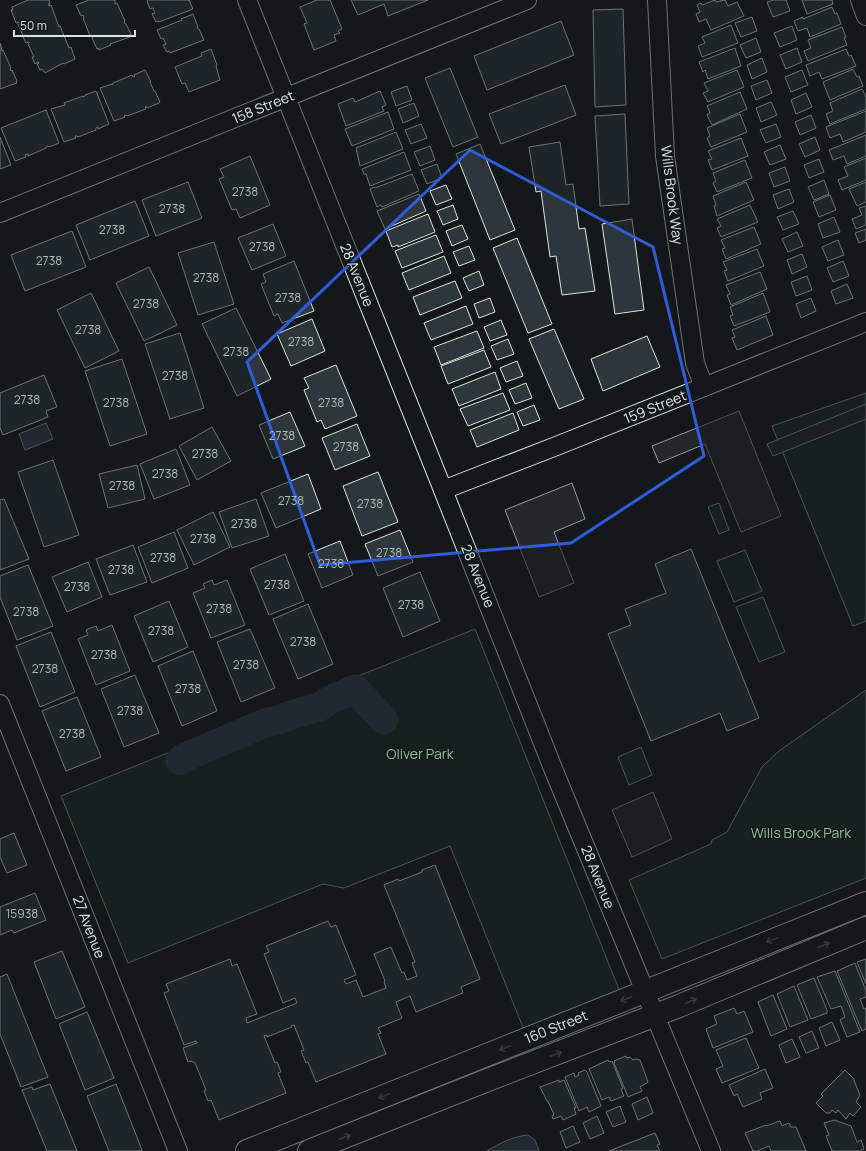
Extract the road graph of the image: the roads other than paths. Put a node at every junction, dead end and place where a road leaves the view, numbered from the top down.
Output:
1 (247, 0) edge
2 (527, 0) edge
3 (657, 0) edge
4 (860, 0) edge
5 (866, 16) edge
6 (286, 98) junction
7 (0, 213) edge
8 (866, 322) edge
9 (704, 387) junction
10 (443, 490) junction
11 (0, 704) edge
12 (866, 903) edge
13 (866, 928) edge
14 (645, 991) junction
15 (655, 1016) junction
16 (178, 1151) edge
17 (247, 1151) edge
18 (309, 1151) edge
19 (711, 1151) edge

1 - 6 street, 28 Avenue
2 - 6 street, 158 Street
3 - 9 street, Wills Brook Way
4 - 5 street
6 - 7 street, 158 Street
6 - 10 street, 28 Avenue
8 - 9 street, 159 Street
9 - 10 street, 159 Street
10 - 14 street, 28 Avenue
11 - 16 street, 27 Avenue
12 -> 14 main road, 160 Street
15 -> 13 main road, 160 Street
14 - 15 street, 28 Avenue
14 -> 17 main road, 160 Street
18 -> 15 main road, 160 Street
15 - 19 street, 28 Avenue

